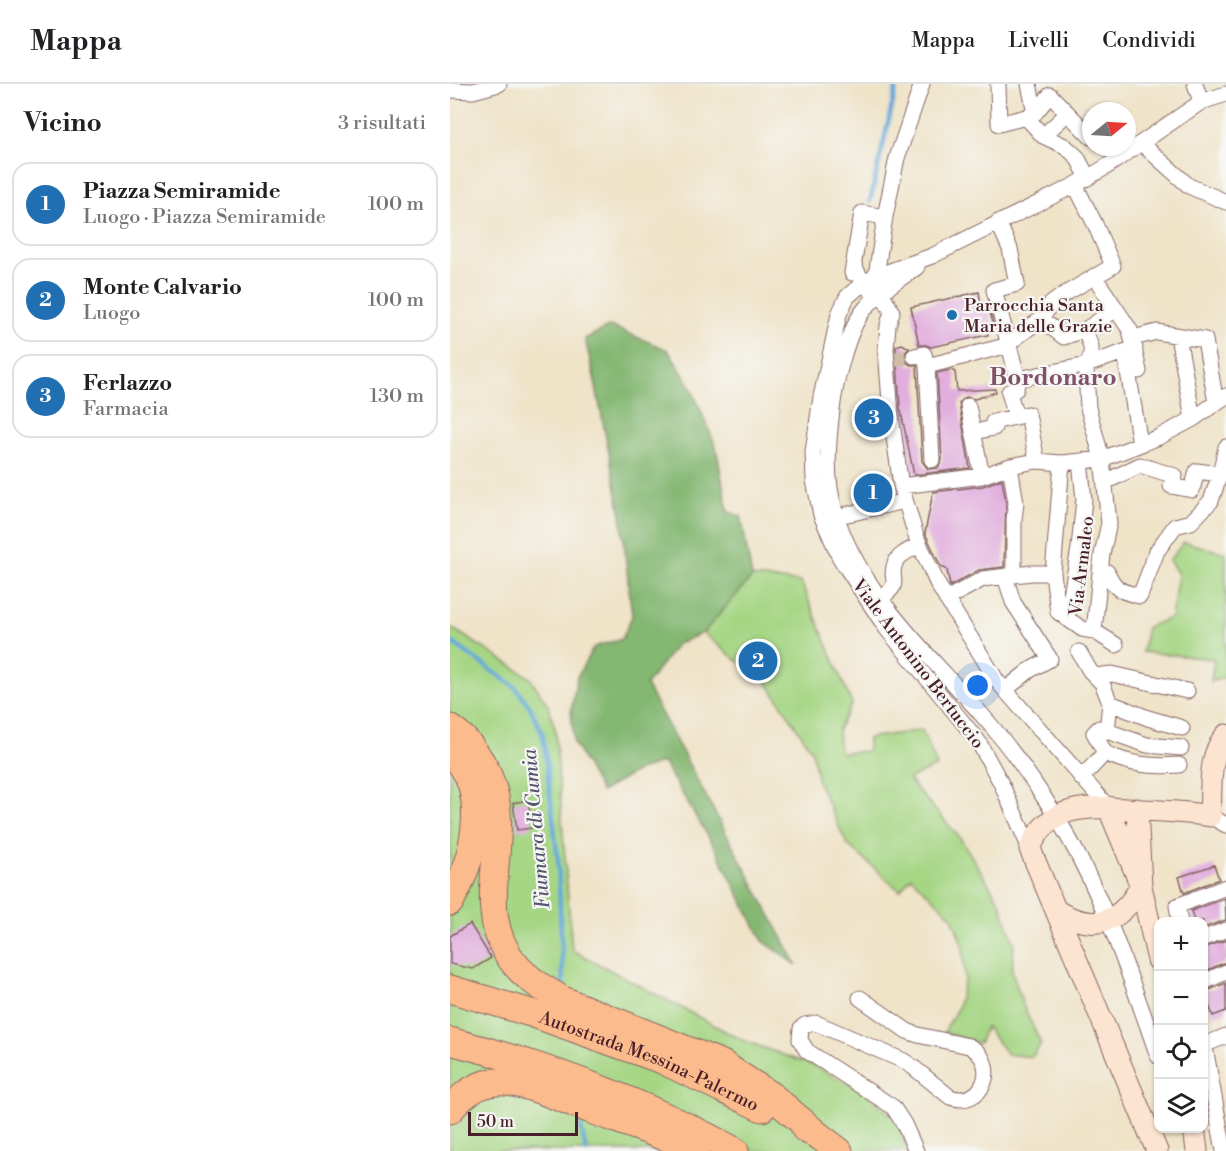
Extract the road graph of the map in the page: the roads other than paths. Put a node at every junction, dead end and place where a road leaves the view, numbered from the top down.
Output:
1 (499, 84) edge
2 (922, 84) edge
3 (998, 84) edge
4 (1029, 84) edge
5 (1195, 84) edge
6 (450, 90) edge
7 (1226, 94) edge
8 (1202, 102) junction
9 (1068, 113) junction
10 (1031, 115) junction
11 (1082, 128) edge
12 (1043, 136) junction
13 (1141, 143) junction
14 (1082, 153) edge
15 (1077, 157) junction
16 (1082, 182) junction
17 (1226, 202) edge
18 (885, 216) junction
19 (998, 222) junction
20 (932, 256) junction
21 (854, 265) junction
22 (1094, 276) junction
23 (870, 280) junction
24 (878, 295) junction
25 (847, 297) junction
26 (1116, 309) junction
27 (1041, 319) junction
28 (1085, 330) junction
29 (1178, 336) junction
30 (1009, 344) junction
31 (1131, 346) junction
32 (914, 356) dead end
33 (1087, 365) junction
34 (927, 366) junction
35 (1139, 371) dead end
36 (1018, 379) junction
37 (1221, 400) edge
38 (968, 406) dead end
39 (1016, 417) junction
40 (1193, 419) junction
41 (974, 432) junction
42 (1140, 444) junction
43 (1226, 447) edge
44 (1102, 459) junction
45 (932, 460) dead end
46 (1037, 461) junction
47 (1080, 462) junction
48 (1062, 463) junction
49 (1010, 466) junction
50 (1220, 474) junction
51 (982, 476) junction
52 (1105, 482) junction
53 (903, 493) junction
54 (848, 514) dead end
55 (919, 545) junction
56 (1100, 572) junction
57 (1053, 573) junction
58 (1009, 576) junction
59 (881, 598) junction
60 (946, 599) junction
61 (1067, 619) junction
62 (1094, 631) junction
63 (1116, 645) dead end
64 (1079, 652) dead end
65 (1095, 676) junction
66 (1005, 690) junction
67 (1187, 691) dead end
68 (1110, 703) junction
69 (450, 728) edge
70 (1182, 728) dead end
71 (1107, 731) junction
72 (1226, 735) edge
73 (1181, 748) dead end
74 (450, 750) edge
75 (1105, 753) junction
76 (1179, 765) dead end
77 (1080, 778) junction
78 (1108, 807) junction
79 (1137, 809) junction
80 (1056, 816) junction
81 (1218, 821) edge
82 (1030, 849) junction
83 (1141, 885) junction
84 (1226, 887) edge
85 (450, 902) edge
86 (1057, 911) junction
87 (1179, 917) edge
88 (1108, 921) junction
89 (1226, 930) edge
90 (1208, 936) edge
91 (1154, 942) edge
92 (1226, 972) edge
93 (1208, 980) edge
94 (450, 989) edge
95 (860, 998) dead end
96 (1226, 1036) edge
97 (450, 1041) edge
98 (1208, 1042) edge
99 (1154, 1045) edge
100 (1208, 1058) edge
101 (450, 1110) edge
102 (1222, 1111) edge
103 (1187, 1133) edge
104 (1194, 1133) edge
105 (829, 1143) edge
106 (697, 1151) edge
107 (735, 1151) edge
108 (915, 1151) edge
109 (1157, 1151) edge
110 (1195, 1151) edge
111 (1224, 1151) edge

1 - 6 street
2 - 18 street
3 - 10 street
4 - 10 street
5 - 8 street
7 - 8 street
8 - 13 street
9 - 10 street
9 - 11 street
9 - 12 street
10 - 12 street
12 - 15 street
13 - 16 street
13 - 17 street
14 - 15 street
15 - 16 street
16 - 19 street
16 - 22 street
18 - 21 street
18 - 23 street
19 - 20 street
19 - 30 street
20 - 23 street
20 - 24 street, Viale Antonino Bertuccio
21 - 23 street
21 - 25 street
22 - 26 street
22 - 27 street
23 - 24 street
23 - 25 street, Viale Antonino Bertuccio
24 - 53 street
24 - 59 street, Viale Antonino Bertuccio
25 - 82 street, Viale Antonino Bertuccio
26 - 28 street
26 - 31 street
27 - 28 street
27 - 30 street
28 - 33 street, Via Armaleo
29 - 31 street
29 - 37 street
29 - 40 street
30 - 34 street
30 - 36 street
31 - 33 street
31 - 35 street
31 - 42 street
32 - 34 street
33 - 36 street
33 - 44 street, Via Armaleo
34 - 45 street
36 - 39 street
37 - 40 street
38 - 41 street
39 - 41 street
39 - 46 street
40 - 42 street
41 - 51 street
42 - 44 street
43 - 50 street
44 - 47 street
44 - 52 street, Via Armaleo
46 - 48 street
46 - 49 street
47 - 48 street
47 - 61 street
48 - 57 street
49 - 51 street
49 - 58 street
50 - 52 street
50 - 56 street
51 - 53 street
52 - 56 street, Via Armaleo
53 - 54 street
53 - 55 street
55 - 59 street
55 - 60 street
56 - 62 street, Via Armaleo
57 - 58 street
57 - 61 street
58 - 60 street
58 - 66 street
59 - 80 street, Viale Antonino Bertuccio
60 - 66 street
61 - 62 street
62 - 63 street
64 - 65 street
65 - 67 street
65 - 68 street
66 - 77 street
68 - 70 street
68 - 71 street
69 - 105 highway
71 - 73 street
71 - 75 street
72 - 81 street
74 - 85 highway
75 - 76 street
75 - 77 street
77 - 78 street
78 - 79 street
78 - 80 street
78 - 83 street
79 - 81 street
79 - 83 street
80 - 82 street
80 - 88 street, Viale Antonino Bertuccio
82 - 86 street, Viale Antonino Bertuccio
83 - 88 street
83 - 91 street
84 - 87 street
86 - 88 street
86 - 109 street, Viale Antonino Bertuccio
88 - 99 street, Viale Antonino Bertuccio
89 - 90 street
92 - 93 street
94 - 105 highway, Autostrada Messina-Palermo
95 - 108 street
96 - 98 street
97 - 107 highway
100 - 102 street
101 - 106 highway
102 - 111 street
103 - 110 street
104 - 110 street

